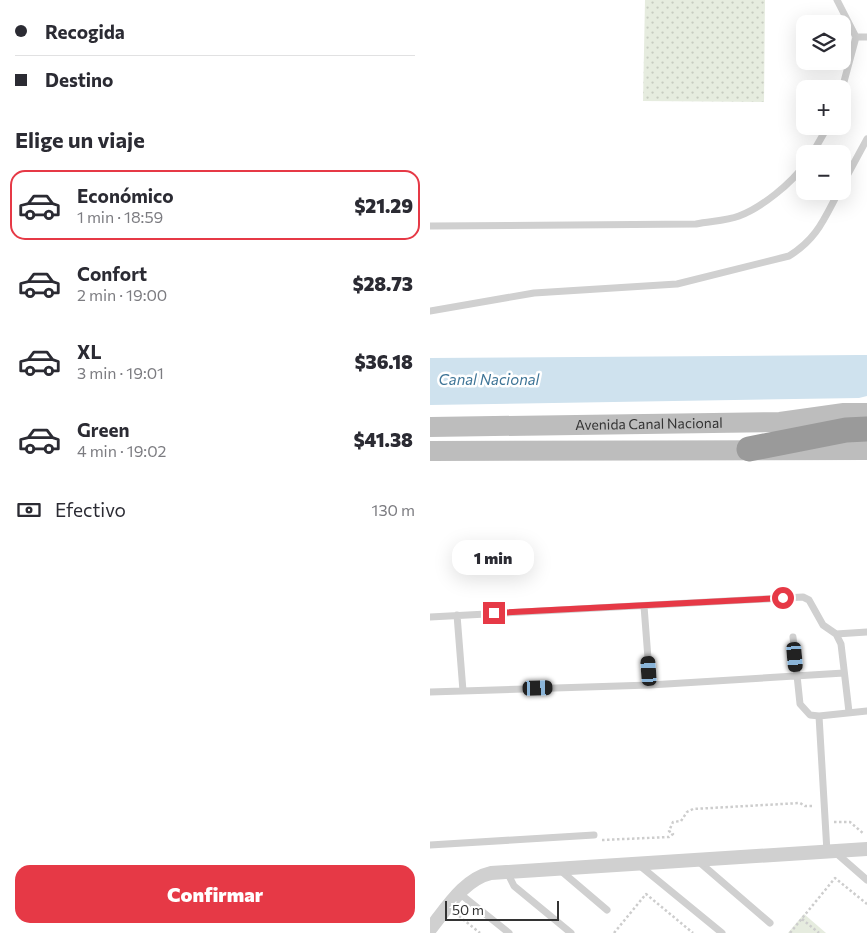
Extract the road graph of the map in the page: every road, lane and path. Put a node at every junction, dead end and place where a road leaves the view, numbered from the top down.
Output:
1 (837, 0) edge
2 (856, 36) junction
3 (867, 37) edge
4 (844, 80) edge
5 (867, 139) edge
6 (851, 168) edge
7 (796, 176) edge
8 (834, 200) edge
9 (430, 226) edge
10 (430, 311) edge
11 (867, 413) edge
12 (430, 427) edge
13 (867, 429) edge
14 (750, 449) junction
15 (867, 450) edge
16 (430, 451) edge
17 (644, 606) junction
18 (457, 615) junction
19 (430, 616) edge
20 (867, 632) edge
21 (836, 634) junction
22 (793, 637) dead end
23 (844, 673) junction
24 (797, 676) junction
25 (650, 685) junction
26 (463, 691) junction
27 (430, 692) edge
28 (867, 711) edge
29 (849, 712) junction
30 (819, 716) junction
31 (824, 805) junction
32 (826, 822) junction
33 (594, 835) joint
34 (867, 836) edge
35 (430, 845) edge
36 (867, 849) edge
37 (831, 852) junction
38 (697, 860) junction
39 (637, 864) junction
40 (558, 869) junction
41 (507, 872) junction
42 (867, 880) edge
43 (459, 893) junction
44 (867, 904) edge
45 (606, 910) dead end
46 (802, 919) junction
47 (453, 921) dead end
48 (770, 923) dead end
49 (430, 929) edge
50 (480, 933) edge
51 (509, 933) edge
52 (571, 933) edge
53 (614, 933) edge
54 (693, 933) edge
55 (722, 933) edge
56 (790, 933) edge
57 (819, 933) edge

1 - 2 lane
2 - 3 lane
2 - 4 lane
5 - 6 lane
7 - 9 lane
8 - 10 lane
11 - 12 main road, Avenida Canal Nacional
13 - 14 highway
14 - 15 main road, Avenida Canal Nacional
14 - 16 main road, Avenida Canal Nacional
17 - 18 lane
17 - 21 lane
17 - 25 lane
18 - 19 lane
18 - 26 lane
20 - 21 lane
21 - 23 lane
22 - 24 lane
23 - 24 lane
23 - 29 lane
24 - 25 lane
24 - 30 lane
25 - 26 lane
26 - 27 lane
28 - 29 lane
29 - 30 lane
30 - 31 lane
31 - 32 lane
31 - 33 path
32 - 34 path
32 - 37 lane
33 - 35 lane
36 - 37 street
37 - 38 street
37 - 42 lane
38 - 39 street
38 - 48 lane
39 - 40 street
39 - 55 lane
40 - 41 street
40 - 45 lane
41 - 43 street
41 - 52 lane
43 - 49 street
43 - 51 lane
44 - 46 path
46 - 56 path
46 - 57 path
47 - 50 path
53 - 54 path

